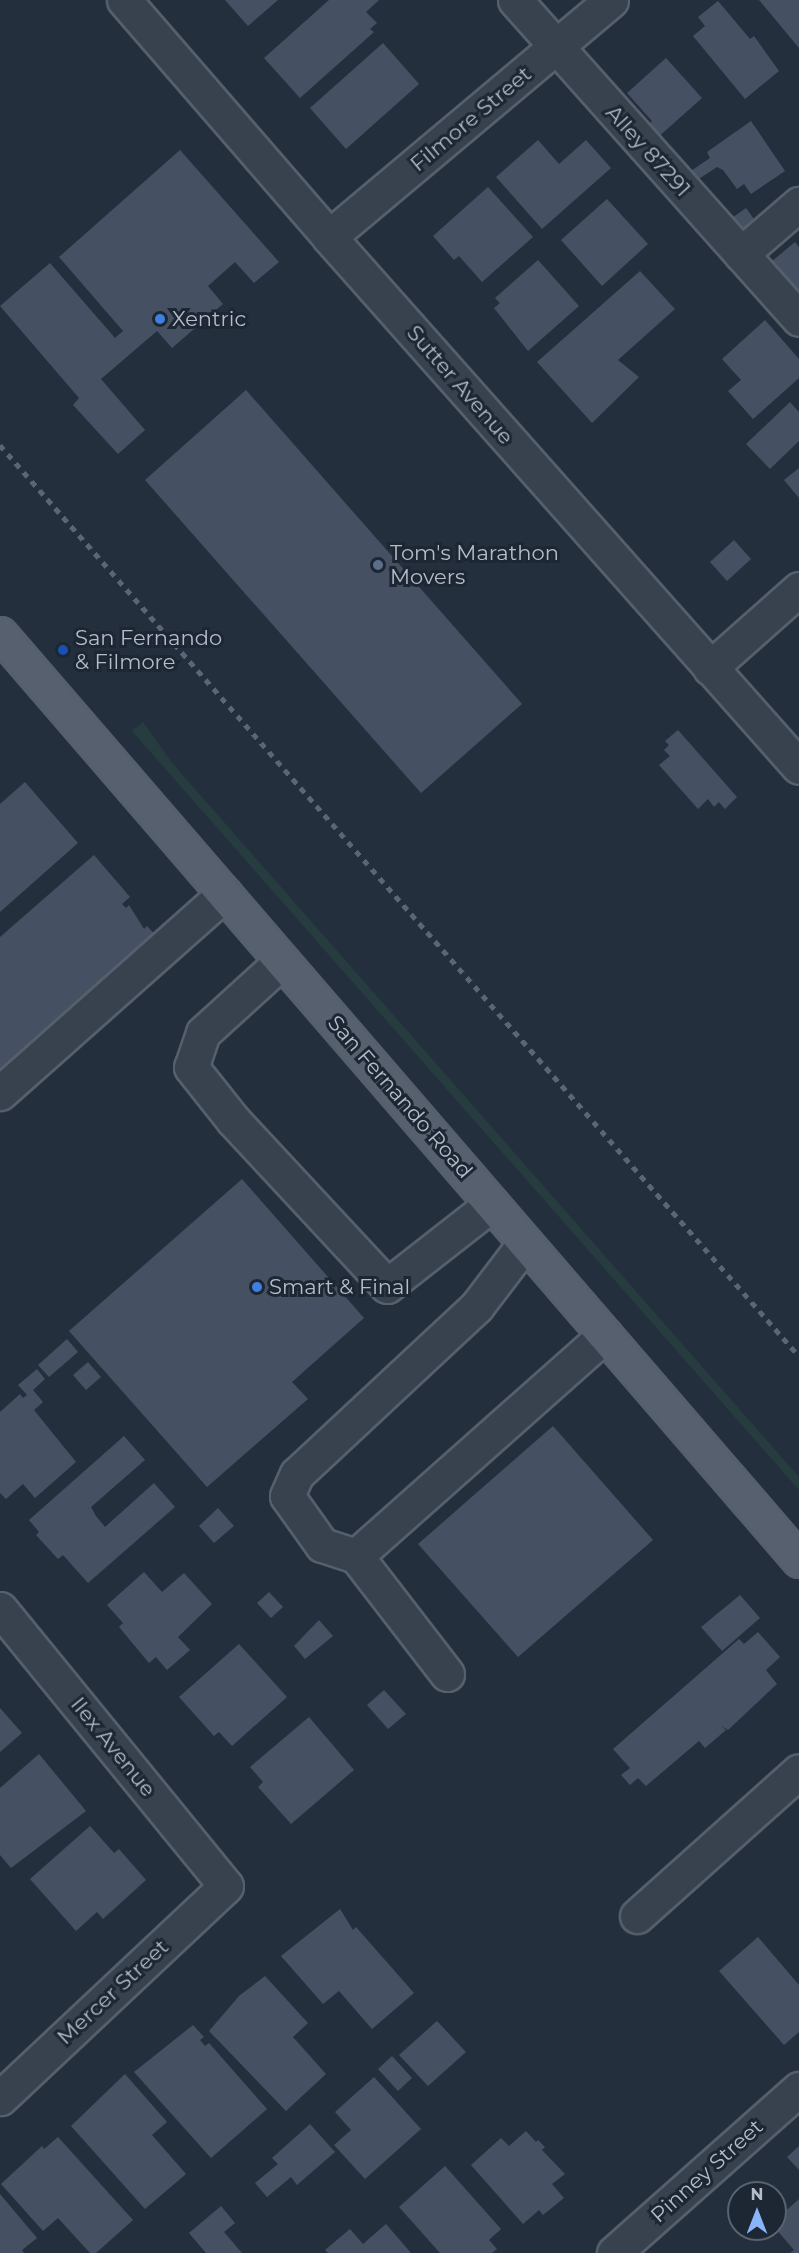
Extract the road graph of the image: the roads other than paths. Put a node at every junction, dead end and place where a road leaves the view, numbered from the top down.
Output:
1 (124, 0) edge
2 (515, 0) edge
3 (611, 0) edge
4 (555, 49) junction
5 (799, 204) edge
6 (329, 237) junction
7 (741, 254) junction
8 (799, 319) edge
9 (799, 589) edge
10 (0, 634) edge
11 (710, 668) junction
12 (799, 766) edge
13 (224, 894) junction
14 (282, 961) junction
15 (0, 1093) edge
16 (492, 1204) junction
17 (525, 1243) junction
18 (605, 1335) junction
19 (356, 1556) junction
20 (799, 1560) edge
21 (0, 1609) edge
22 (447, 1674) dead end
23 (799, 1771) edge
24 (226, 1886) joint
25 (637, 1916) dead end
26 (799, 2089) edge
27 (0, 2098) edge
28 (614, 2253) edge

1 - 6 street, Sutter Avenue
2 - 4 street, Alley 87291
3 - 4 street, Filmore Street
4 - 6 street, Filmore Street
4 - 7 street, Alley 87291
5 - 7 street
6 - 11 street, Sutter Avenue
7 - 8 street, Alley 87291
9 - 11 street
10 - 13 main road, San Fernando Road
11 - 12 street, Sutter Avenue
13 - 14 main road, San Fernando Road
13 - 15 street
14 - 16 main road, San Fernando Road
14 - 16 street
16 - 17 main road, San Fernando Road
17 - 18 main road, San Fernando Road
17 - 19 street
18 - 19 street
18 - 20 main road, San Fernando Road
19 - 22 street
21 - 24 street, Ilex Avenue
23 - 25 street
24 - 27 street, Mercer Street
26 - 28 street, Pinney Street

